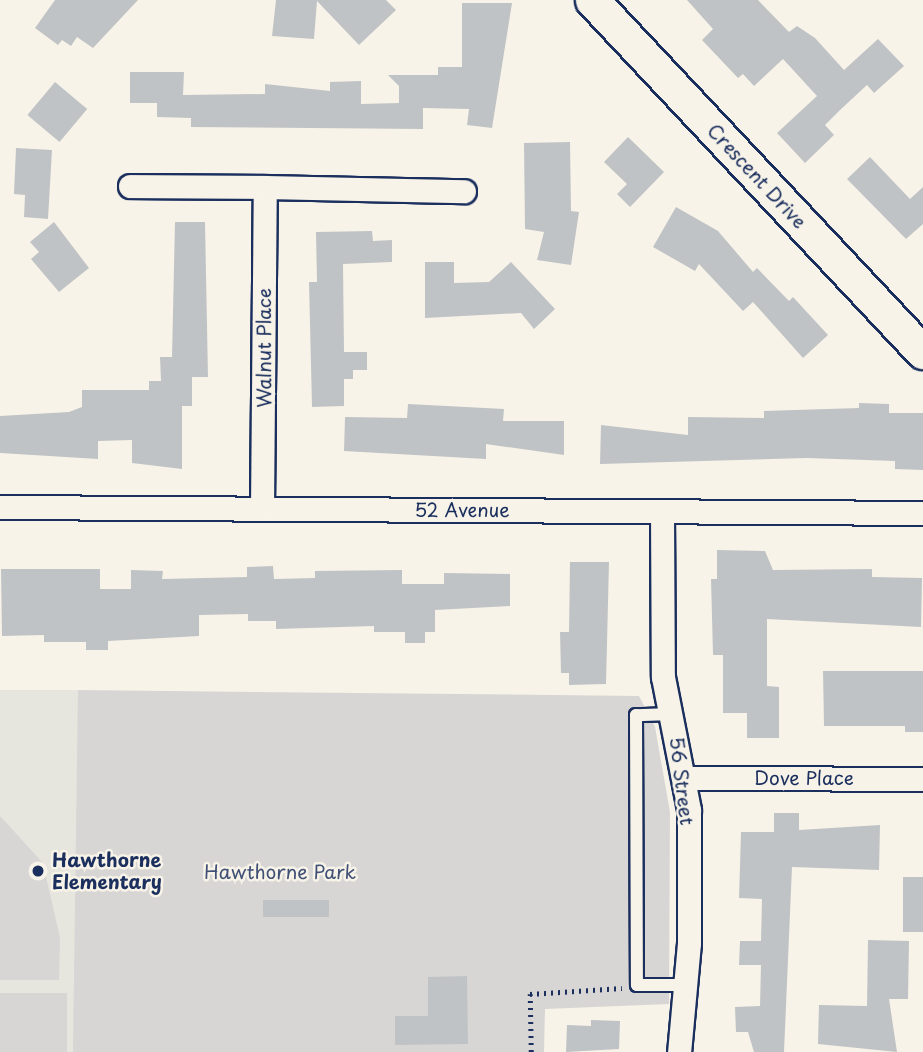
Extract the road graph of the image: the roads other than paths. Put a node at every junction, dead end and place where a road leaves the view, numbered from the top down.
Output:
1 (592, 0) edge
2 (130, 186) dead end
3 (265, 187) junction
4 (464, 191) dead end
5 (923, 352) edge
6 (0, 507) edge
7 (262, 509) junction
8 (662, 512) junction
9 (923, 513) edge
10 (672, 714) junction
11 (686, 778) junction
12 (923, 779) edge
13 (686, 985) junction
14 (679, 1052) edge

1 - 5 street, Crescent Drive
2 - 3 street
3 - 4 street
3 - 7 street, Walnut Place
6 - 7 street, 52 Avenue
7 - 8 street, 52 Avenue
8 - 9 street, 52 Avenue
8 - 10 street, 56 Street
10 - 11 street, 56 Street
10 - 13 lane
11 - 12 street, Dove Place
11 - 13 street, 56 Street
13 - 14 street, 56 Street

